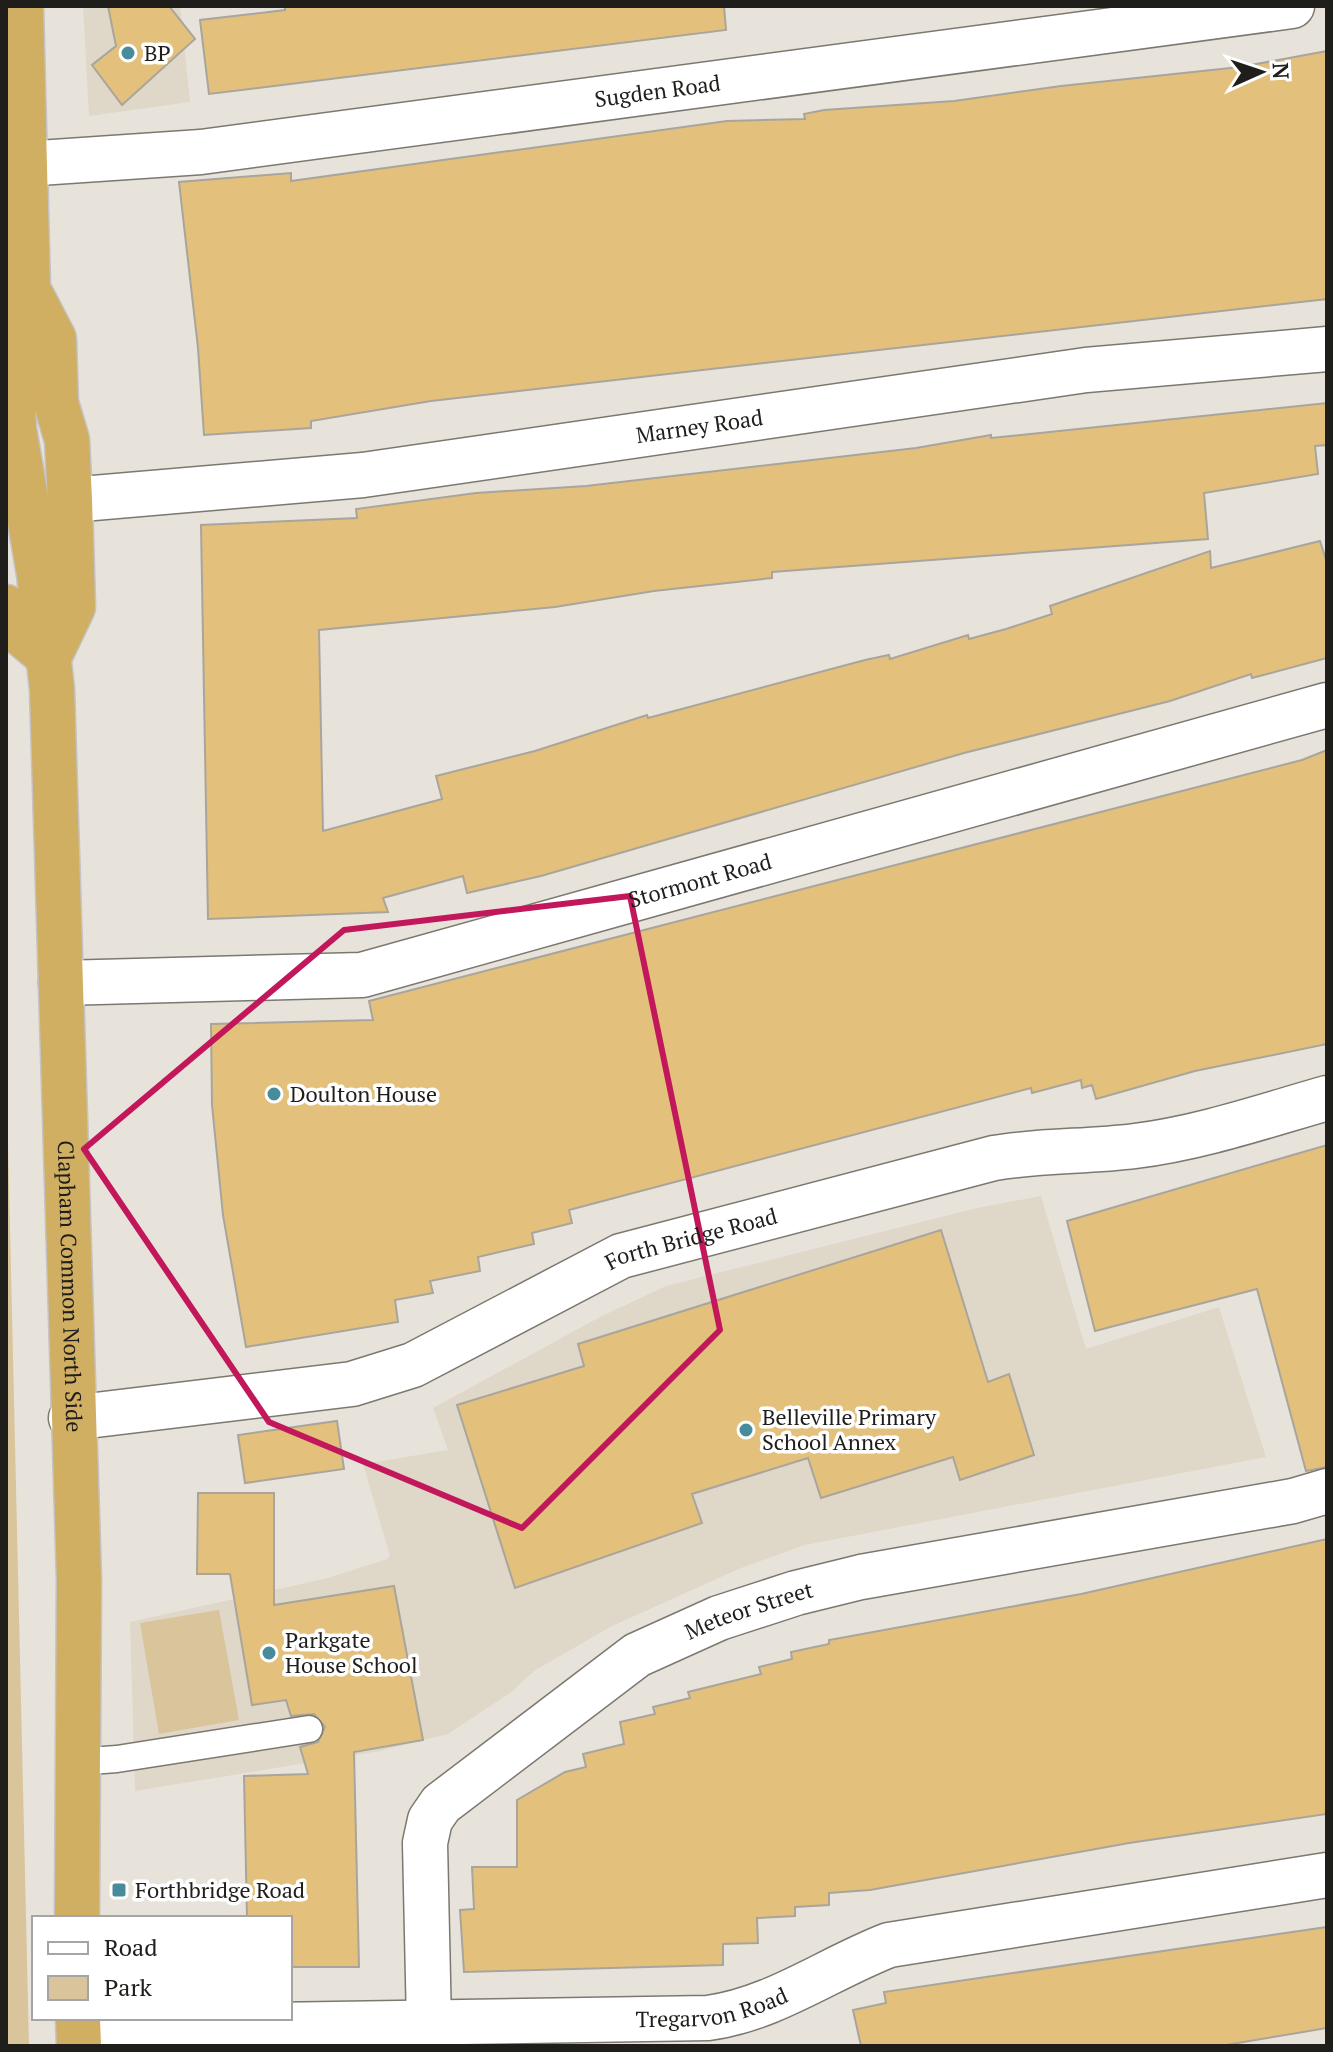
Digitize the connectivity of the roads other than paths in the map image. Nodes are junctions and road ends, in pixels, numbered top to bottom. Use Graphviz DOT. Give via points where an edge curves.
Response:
graph roads {
  1 [pos="21,6"];
  2 [pos="1292,6"];
  3 [pos="24,164"];
  4 [pos="28,289"];
  5 [pos="1327,349"];
  6 [pos="56,403"];
  7 [pos="13,468"];
  8 [pos="70,500"];
  9 [pos="6,607"];
  10 [pos="49,657"];
  11 [pos="1327,705"];
  12 [pos="61,983"];
  13 [pos="1327,1098"];
  14 [pos="71,1418"];
  15 [pos="1327,1491"];
  16 [pos="309,1729"];
  17 [pos="76,1762"];
  18 [pos="1327,1875"];
  19 [pos="77,1916"];
  20 [pos="429,2025"];
  21 [pos="79,2031"];
  1 -- 3 [label="highway, Clapham Common North Side"];
  2 -- 3 [label="street, Sugden Road" via="201,152"];
  3 -- 4 [label="highway, Clapham Common North Side"];
  4 -- 6 [label="highway, Clapham Common North Side" via="54,339"];
  4 -- 7 [label="highway" via="10,335"];
  5 -- 8 [label="street, Marney Road" via="1086,370 363,475"];
  6 -- 7 [label="highway" via="43,432"];
  6 -- 8 [label="highway, Clapham Common North Side" via="67,440"];
  7 -- 10 [label="highway"];
  8 -- 10 [label="highway, Clapham Common North Side" via="73,607"];
  9 -- 10 [label="highway" via="12,626"];
  10 -- 12 [label="highway, Clapham Common North Side"];
  11 -- 12 [label="street, Stormont Road" via="362,975"];
  12 -- 14 [label="highway, Clapham Common North Side"];
  13 -- 14 [label="street, Forth Bridge Road" via="1147,1144 994,1158 621,1256 413,1365 352,1384"];
  14 -- 17 [label="highway, Clapham Common North Side" via="79,1580"];
  15 -- 20 [label="street, Meteor Street" via="822,1586 719,1618 637,1655 441,1804 430,1820 424,1880"];
  16 -- 17 [label="lane"];
  17 -- 19 [label="highway, Clapham Common North Side"];
  18 -- 20 [label="street, Tregarvon Road" via="889,1945 735,2015"];
  20 -- 21 [label="street, Tregarvon Road"];
}
